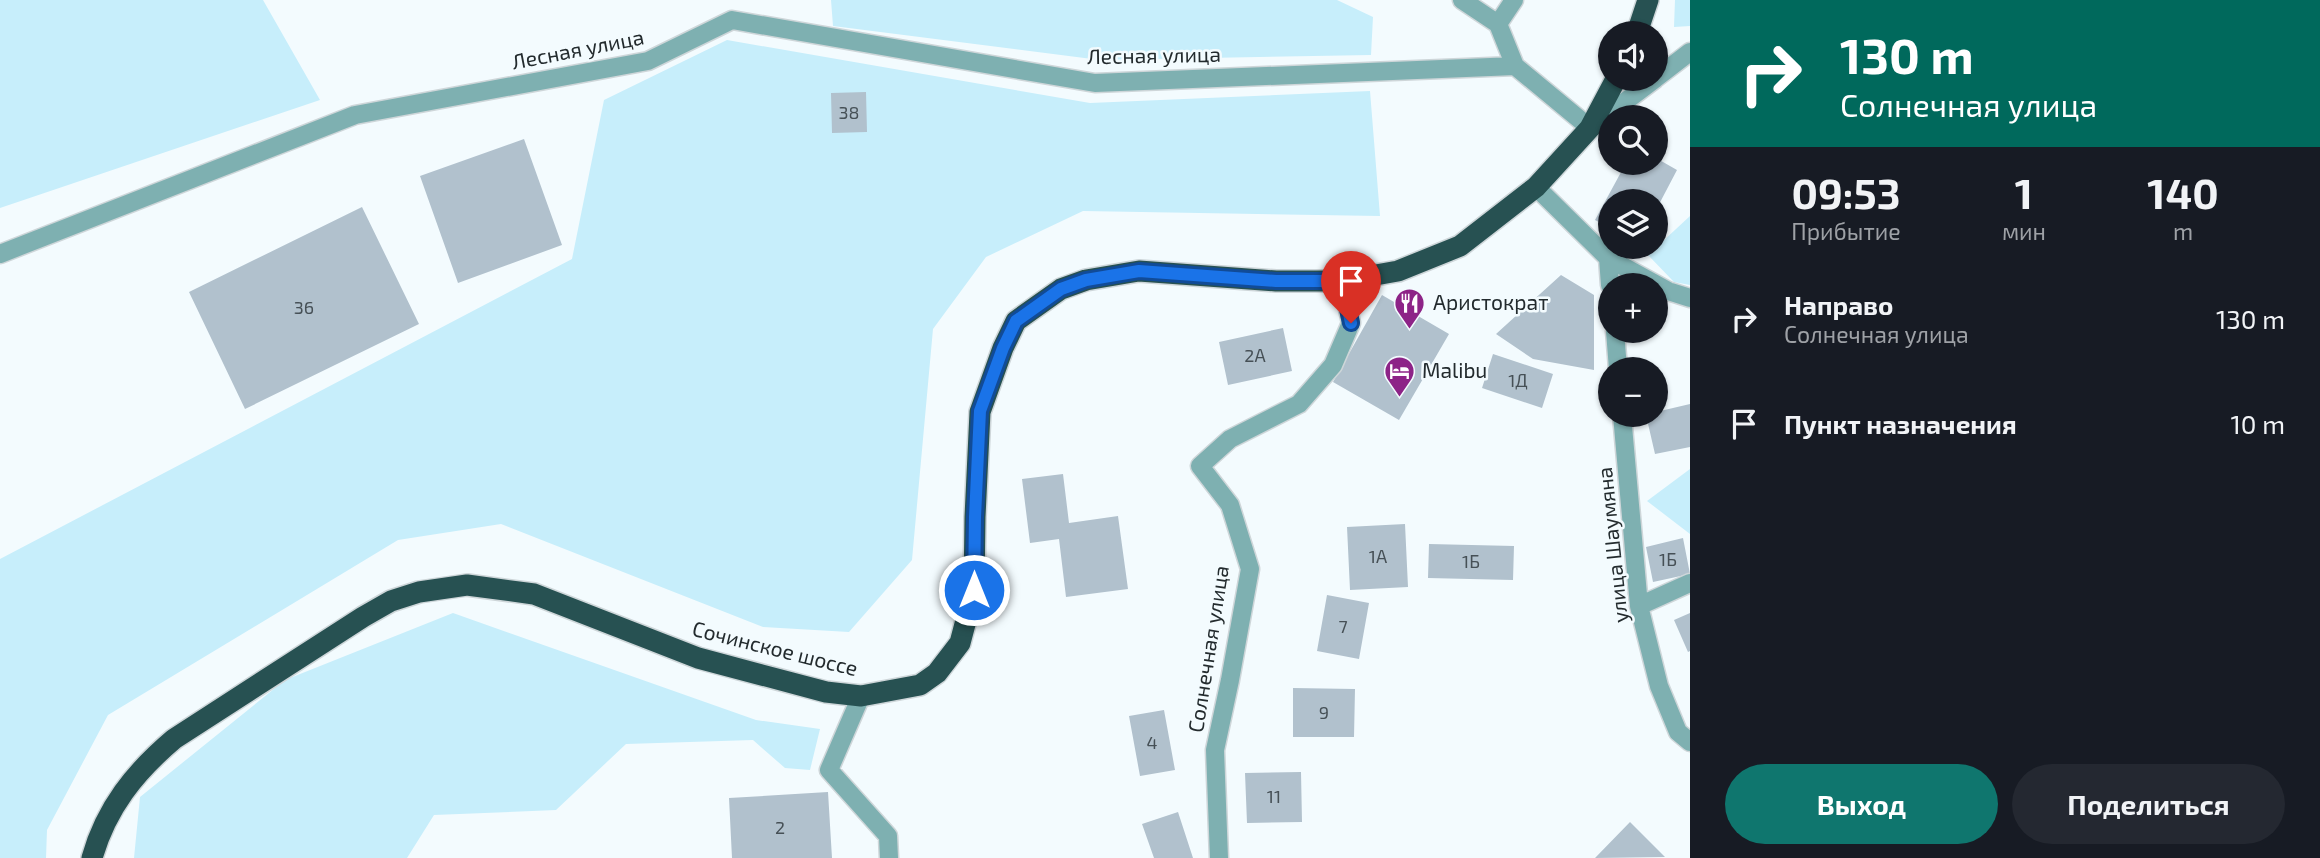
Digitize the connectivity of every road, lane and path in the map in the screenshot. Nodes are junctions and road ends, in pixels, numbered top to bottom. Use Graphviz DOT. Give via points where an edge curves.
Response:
graph roads {
  1 [pos="1462,0"];
  2 [pos="1514,0"];
  3 [pos="1648,0"];
  4 [pos="1641,21"];
  5 [pos="1498,24"];
  6 [pos="1690,52"];
  7 [pos="1515,66"];
  8 [pos="1668,69"];
  9 [pos="1609,91"];
  10 [pos="1639,91"];
  11 [pos="1590,128"];
  12 [pos="1536,187"];
  13 [pos="1598,248"];
  14 [pos="0,254"];
  15 [pos="1610,259"];
  16 [pos="1342,281"];
  17 [pos="1690,298"];
  18 [pos="1623,427"];
  19 [pos="1690,583"];
  20 [pos="1639,606"];
  21 [pos="861,696"];
  22 [pos="1690,742"];
  23 [pos="92,858"];
  24 [pos="889,858"];
  25 [pos="1219,858"];
  1 -- 5 [label="street"];
  2 -- 5 [label="street"];
  3 -- 4 [label="highway"];
  5 -- 7 [label="street"];
  6 -- 8 [label="street"];
  7 -- 11 [label="street"];
  7 -- 14 [label="street, Лесная улица" via="1095,82 732,20 648,61 355,115"];
  9 -- 11 [label="highway, Сочинское шоссе"];
  10 -- 11 [label="street"];
  11 -- 12 [label="highway, Сочинское шоссе"];
  12 -- 13 [label="street"];
  12 -- 16 [label="highway, Сочинское шоссе" via="1460,246 1398,271"];
  15 -- 17 [label="street"];
  16 -- 21 [label="highway, Сочинское шоссе" via="1139,271 1061,289 1016,321 980,411 974,590 960,643 937,673 920,685"];
  16 -- 25 [label="street, Солнечная улица" via="1351,323 1333,365 1299,404 1230,439 1200,466 1230,505 1250,569 1215,750"];
  18 -- 20 [label="street, улица Шаумяна"];
  19 -- 20 [label="street"];
  20 -- 22 [label="street, улица Шаумяна" via="1659,686 1678,732"];
  21 -- 23 [label="highway, Сочинское шоссе" via="826,692 698,658 534,594 467,585 419,593 391,601 363,617 174,739 125,787"];
  21 -- 24 [label="street" via="830,770 888,836"];
}
